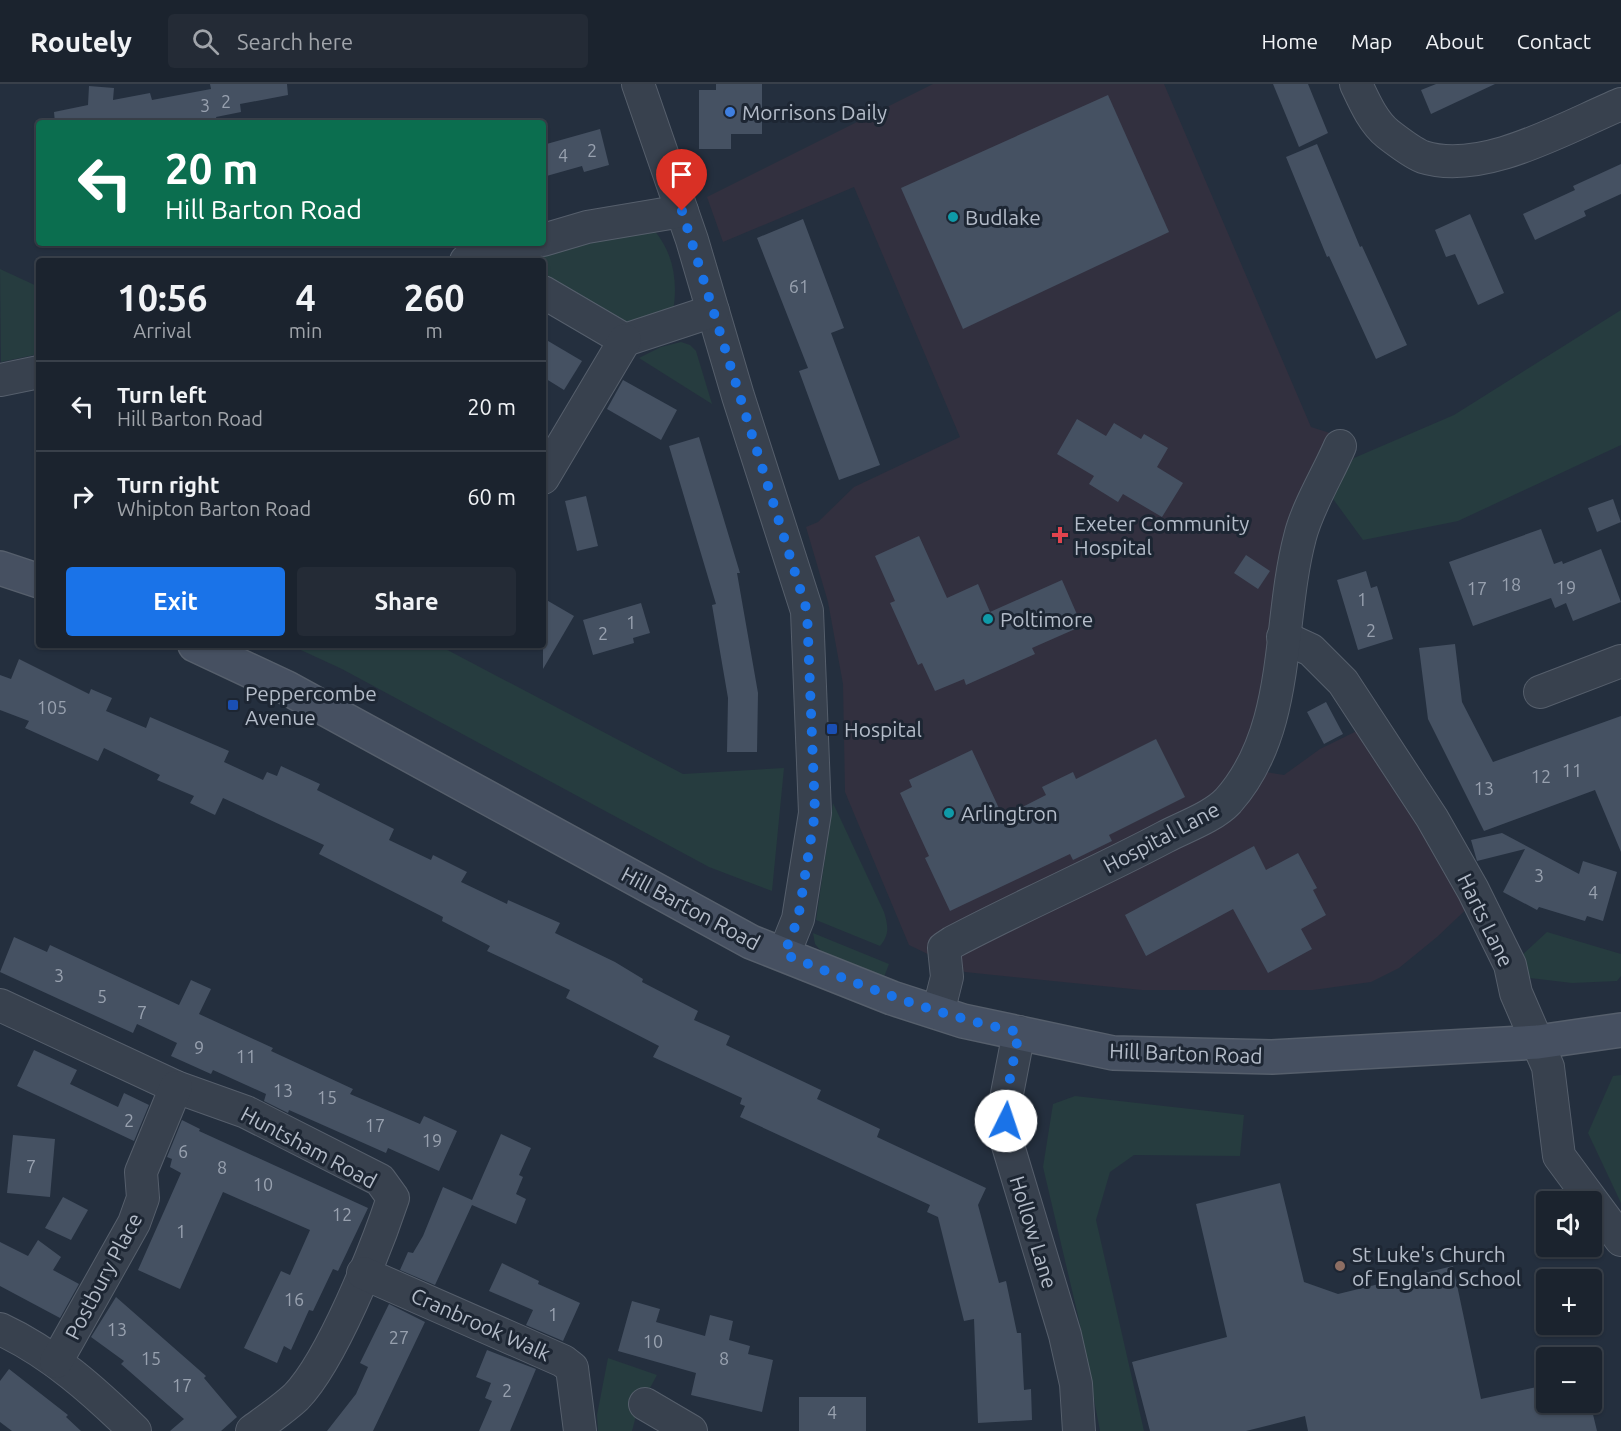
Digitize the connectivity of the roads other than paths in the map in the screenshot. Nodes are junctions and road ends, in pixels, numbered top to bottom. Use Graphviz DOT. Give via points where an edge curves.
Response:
graph roads {
  1 [pos="638,84"];
  2 [pos="1356,84"];
  3 [pos="1621,104"];
  4 [pos="682,211"];
  5 [pos="546,239"];
  6 [pos="520,246"];
  7 [pos="477,258"];
  8 [pos="546,294"];
  9 [pos="713,311"];
  10 [pos="625,340"];
  11 [pos="36,373"];
  12 [pos="0,380"];
  13 [pos="1340,446"];
  14 [pos="546,473"];
  15 [pos="0,568"];
  16 [pos="36,580"];
  17 [pos="1283,637"];
  18 [pos="201,648"];
  19 [pos="1621,661"];
  20 [pos="1540,692"];
  21 [pos="784,954"];
  22 [pos="0,1005"];
  23 [pos="938,1013"];
  24 [pos="1621,1030"];
  25 [pos="1019,1032"];
  26 [pos="1538,1042"];
  27 [pos="176,1087"];
  28 [pos="1621,1240"];
  29 [pos="363,1273"];
  30 [pos="0,1329"];
  31 [pos="56,1362"];
  32 [pos="645,1404"];
  33 [pos="135,1431"];
  34 [pos="252,1431"];
  35 [pos="580,1431"];
  36 [pos="691,1431"];
  37 [pos="1079,1431"];
  1 -- 4 [label="street"];
  2 -- 3 [label="street" via="1387,133 1423,156 1461,161 1490,157"];
  4 -- 5 [label="street" via="587,227"];
  4 -- 9 [label="street"];
  6 -- 7 [label="street"];
  8 -- 10 [label="street"];
  9 -- 10 [label="street"];
  9 -- 21 [label="street" via="807,611 815,813 798,919"];
  10 -- 14 [label="street"];
  11 -- 12 [label="street"];
  13 -- 17 [label="street, Hospital Lane" via="1300,536"];
  15 -- 16 [label="main road"];
  17 -- 23 [label="street, Hospital Lane" via="1281,673 1262,741 1227,802 1143,849 944,948 947,977"];
  17 -- 26 [label="street, Harts Lane" via="1311,650 1343,682 1432,818 1510,965 1516,993"];
  18 -- 21 [label="main road, Hill Barton Road" via="286,688 751,942"];
  19 -- 20 [label="street"];
  21 -- 23 [label="main road, Hill Barton Road"];
  22 -- 27 [label="street, Huntsham Road"];
  23 -- 25 [label="main road, Hill Barton Road"];
  24 -- 26 [label="main road, Hill Barton Road"];
  25 -- 26 [label="main road, Hill Barton Road" via="1113,1053 1272,1057"];
  25 -- 37 [label="street, Hollow Lane" via="1005,1104 1006,1138 1065,1335 1076,1384"];
  26 -- 28 [label="street, Harts Lane" via="1554,1098 1559,1156"];
  27 -- 29 [label="street, Huntsham Road" via="246,1112 380,1180 393,1198"];
  27 -- 31 [label="street, Postbury Place" via="141,1172 143,1198 135,1223"];
  29 -- 34 [label="street, Huntsham Road" via="314,1374 296,1397"];
  29 -- 35 [label="street, Cranbrook Walk" via="563,1361 572,1368"];
  30 -- 31 [label="street"];
  31 -- 33 [label="street" via="95,1392"];
  32 -- 36 [label="street"];
}
